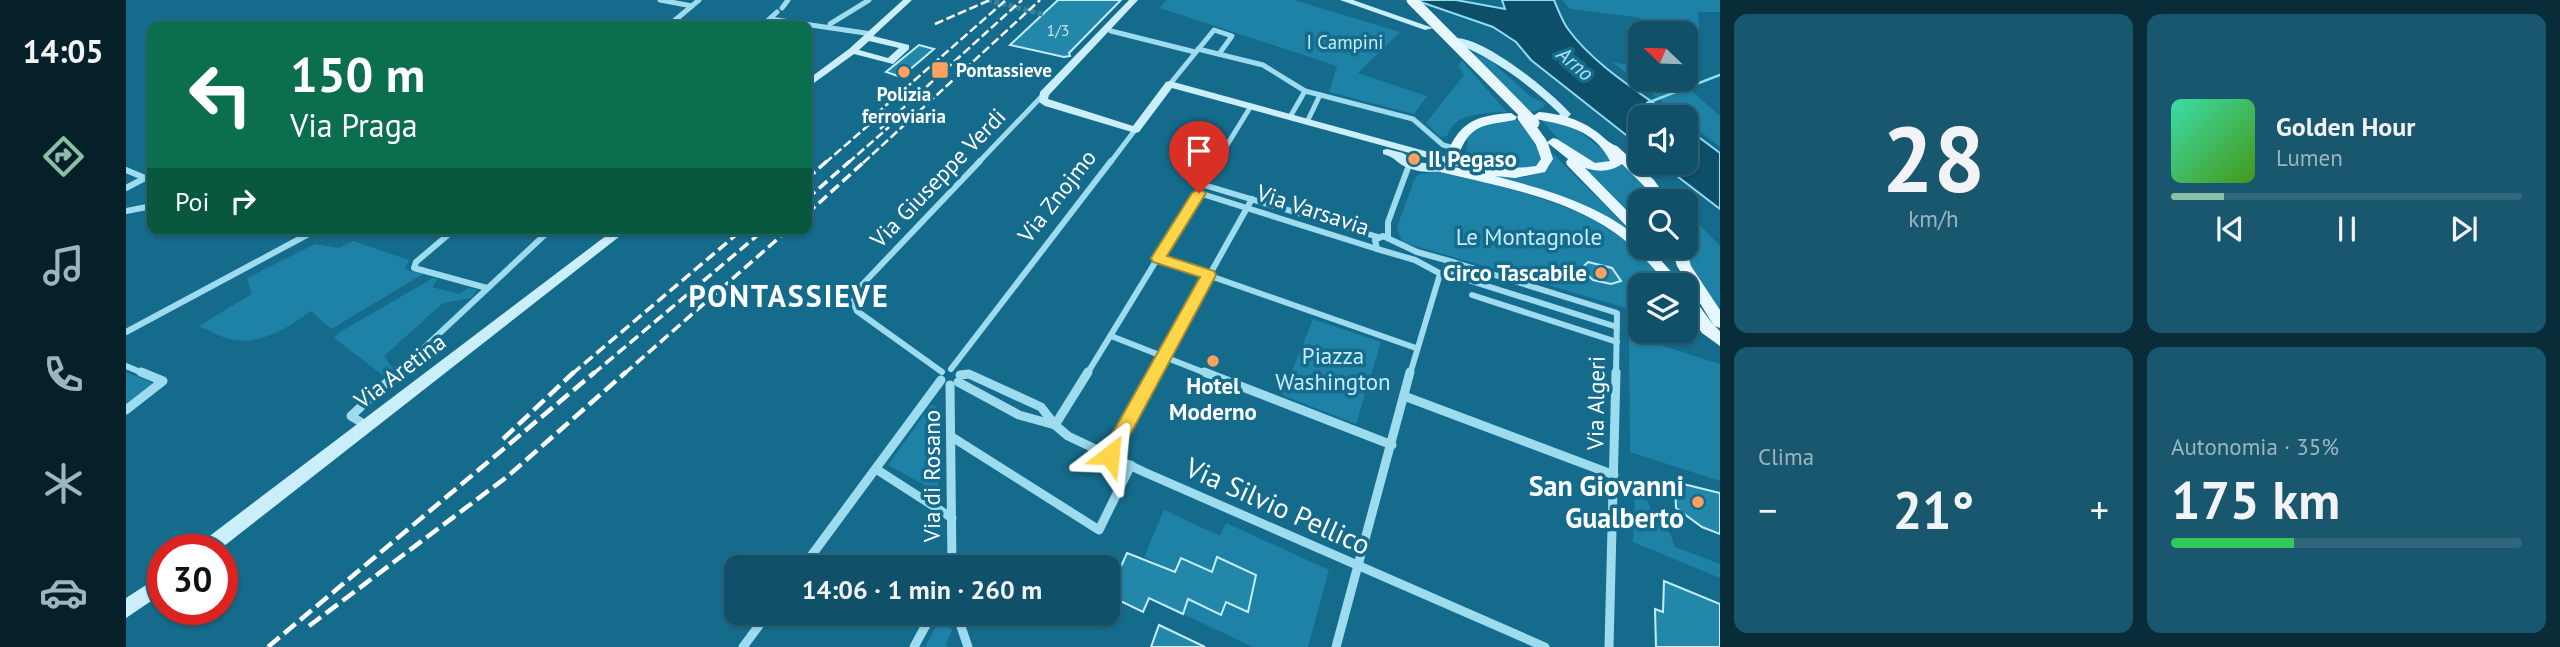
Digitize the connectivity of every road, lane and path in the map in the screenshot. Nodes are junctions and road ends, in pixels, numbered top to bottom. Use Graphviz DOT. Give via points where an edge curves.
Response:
graph roads {
  1 [pos="660,0"];
  2 [pos="699,0"];
  3 [pos="788,0"];
  4 [pos="869,0"];
  5 [pos="908,0"];
  6 [pos="1134,0"];
  7 [pos="1344,0"];
  8 [pos="1412,0"];
  9 [pos="692,6"];
  10 [pos="770,19"];
  11 [pos="674,21"];
  12 [pos="768,21"];
  13 [pos="785,21"];
  14 [pos="812,25"];
  15 [pos="830,27"];
  16 [pos="1428,28"];
  17 [pos="1111,31"];
  18 [pos="870,36"];
  19 [pos="1457,40"];
  20 [pos="1197,50"];
  21 [pos="852,51"];
  22 [pos="1219,54"];
  23 [pos="812,81"];
  24 [pos="1167,88"];
  25 [pos="1305,92"];
  26 [pos="1321,95"];
  27 [pos="1046,99"];
  28 [pos="1033,105"];
  29 [pos="1249,110"];
  30 [pos="1515,113"];
  31 [pos="1564,116"];
  32 [pos="1290,117"];
  33 [pos="1307,122"];
  34 [pos="1135,130"];
  35 [pos="1547,142"];
  36 [pos="1368,143"];
  37 [pos="1402,153"];
  38 [pos="1448,159"];
  39 [pos="1424,161"];
  40 [pos="1409,164"];
  41 [pos="1582,168"];
  42 [pos="126,170"];
  43 [pos="1204,185"];
  44 [pos="126,188"];
  45 [pos="1651,189"];
  46 [pos="1199,193"];
  47 [pos="1252,199"];
  48 [pos="147,207"];
  49 [pos="1247,208"];
  50 [pos="126,211"];
  51 [pos="1628,219"];
  52 [pos="1331,223"];
  53 [pos="1328,233"];
  54 [pos="307,235"];
  55 [pos="448,235"];
  56 [pos="545,235"];
  57 [pos="615,235"];
  58 [pos="1378,237"];
  59 [pos="1628,237"];
  60 [pos="1388,238"];
  61 [pos="1377,249"];
  62 [pos="1159,258"];
  63 [pos="1652,259"];
  64 [pos="1663,259"];
  65 [pos="1682,259"];
  66 [pos="1453,262"];
  67 [pos="1665,273"];
  68 [pos="1674,273"];
  69 [pos="1440,274"];
  70 [pos="1209,275"];
  71 [pos="1452,275"];
  72 [pos="488,288"];
  73 [pos="1472,295"];
  74 [pos="1698,305"];
  75 [pos="1698,315"];
  76 [pos="1720,322"];
  77 [pos="1617,327"];
  78 [pos="126,332"];
  79 [pos="1111,336"];
  80 [pos="1720,337"];
  81 [pos="1617,342"];
  82 [pos="1416,348"];
  83 [pos="1162,356"];
  84 [pos="126,366"];
  85 [pos="950,377"];
  86 [pos="1404,396"];
  87 [pos="126,410"];
  88 [pos="1055,425"];
  89 [pos="367,426"];
  90 [pos="952,437"];
  91 [pos="1392,445"];
  92 [pos="1110,455"];
  93 [pos="1131,465"];
  94 [pos="876,469"];
  95 [pos="1614,475"];
  96 [pos="952,517"];
  97 [pos="226,534"];
  98 [pos="812,555"];
  99 [pos="952,555"];
  100 [pos="1356,565"];
  101 [pos="147,594"];
  102 [pos="126,609"];
  103 [pos="759,625"];
  104 [pos="926,625"];
  105 [pos="960,625"];
  106 [pos="743,647"];
  107 [pos="915,647"];
  108 [pos="968,647"];
  109 [pos="1336,647"];
  110 [pos="1545,647"];
  111 [pos="1609,647"];
  1 -- 9 [label="street"];
  2 -- 9 [label="street"];
  3 -- 10 [label="street"];
  4 -- 15 [label="street"];
  5 -- 18 [label="street"];
  6 -- 27 [label="street, Via Giuseppe Verdi"];
  7 -- 16 [label="street"];
  8 -- 30 [label="main road, bridge"];
  9 -- 11 [label="street"];
  10 -- 12 [label="street"];
  10 -- 13 [label="street"];
  14 -- 15 [label="street"];
  15 -- 18 [label="street"];
  17 -- 20 [label="street"];
  18 -- 21 [label="street"];
  18 -- 21 [label="street" via="906,47 890,62"];
  19 -- 31 [label="street" via="1502,61"];
  20 -- 22 [label="street"];
  20 -- 22 [label="street" via="1211,32 1232,36"];
  20 -- 24 [label="street, Via Znojmo"];
  21 -- 23 [label="street"];
  22 -- 25 [label="street" via="1263,65"];
  24 -- 29 [label="street"];
  24 -- 34 [label="street, Via Znojmo"];
  25 -- 26 [label="street"];
  25 -- 32 [label="street"];
  26 -- 33 [label="street"];
  26 -- 38 [label="street" via="1413,118 1443,145"];
  27 -- 28 [label="street"];
  27 -- 28 [label="street, Via Giuseppe Verdi"];
  27 -- 34 [label="street"];
  28 -- 85 [label="street, Via Giuseppe Verdi" via="860,286 853,302 857,311"];
  29 -- 32 [label="street"];
  29 -- 36 [label="street"];
  29 -- 43 [label="street"];
  30 -- 35 [label="main road, bridge"];
  30 -- 38 [label="main road" via="1470,124"];
  31 -- 41 [label="main road" via="1615,155 1617,162"];
  31 -- 45 [label="main road" via="1580,121 1632,165"];
  32 -- 33 [label="street"];
  33 -- 36 [label="street"];
  34 -- 85 [label="street, Via Znojmo"];
  35 -- 38 [label="main road" via="1547,159 1530,173 1495,173"];
  35 -- 41 [label="main road"];
  36 -- 37 [label="street"];
  37 -- 39 [label="street"];
  37 -- 40 [label="street"];
  38 -- 39 [label="street"];
  38 -- 59 [label="main road" via="1580,208"];
  39 -- 40 [label="street"];
  40 -- 60 [label="street" via="1388,222"];
  41 -- 51 [label="main road"];
  42 -- 44 [label="street" via="145,178"];
  43 -- 46 [label="street"];
  43 -- 47 [label="street, Via Varsavia"];
  46 -- 49 [label="street, Via Varsavia"];
  46 -- 62 [label="street"];
  47 -- 49 [label="street"];
  47 -- 52 [label="street, Via Varsavia"];
  48 -- 50 [label="street"];
  49 -- 53 [label="street, Via Varsavia"];
  49 -- 70 [label="street"];
  52 -- 53 [label="street"];
  52 -- 58 [label="street, Via Varsavia"];
  53 -- 61 [label="street, Via Varsavia"];
  54 -- 78 [label="street"];
  55 -- 72 [label="street" via="414,268"];
  56 -- 72 [label="street"];
  57 -- 89 [label="street, Via Aretina"];
  58 -- 60 [label="street, Via Varsavia"];
  58 -- 61 [label="street"];
  60 -- 66 [label="street, Via Varsavia"];
  61 -- 69 [label="street, Via Varsavia" via="1419,261"];
  62 -- 70 [label="street"];
  62 -- 79 [label="street"];
  63 -- 67 [label="main road"];
  64 -- 68 [label="main road"];
  65 -- 76 [label="main road"];
  66 -- 71 [label="street"];
  66 -- 77 [label="street, Via Varsavia" via="1617,313"];
  69 -- 71 [label="street"];
  69 -- 82 [label="street"];
  70 -- 82 [label="street"];
  70 -- 83 [label="street"];
  71 -- 77 [label="street"];
  72 -- 89 [label="street" via="351,416"];
  73 -- 81 [label="street"];
  74 -- 80 [label="main road"];
  75 -- 80 [label="main road"];
  77 -- 81 [label="street, Via Algeri"];
  79 -- 83 [label="street"];
  79 -- 88 [label="street"];
  81 -- 95 [label="street, Via Algeri"];
  82 -- 86 [label="street"];
  83 -- 91 [label="street"];
  83 -- 92 [label="street"];
  84 -- 87 [label="street" via="163,381"];
  85 -- 88 [label="street, Via Silvio Pellico" via="1019,415"];
  85 -- 88 [label="street" via="969,374 1041,407"];
  85 -- 90 [label="street, Via di Rosano"];
  85 -- 94 [label="street, Via Znojmo"];
  86 -- 91 [label="street"];
  86 -- 95 [label="street"];
  88 -- 92 [label="street, Via Silvio Pellico"];
  89 -- 97 [label="street, Via Aretina"];
  90 -- 93 [label="street" via="1098,530"];
  90 -- 96 [label="street, Via di Rosano"];
  91 -- 100 [label="street"];
  92 -- 93 [label="street, Via Silvio Pellico"];
  93 -- 100 [label="street, Via Silvio Pellico"];
  94 -- 96 [label="street"];
  94 -- 98 [label="street, Via Znojmo"];
  95 -- 111 [label="street, Via Algeri"];
  96 -- 99 [label="street, Via di Rosano"];
  100 -- 109 [label="street"];
  100 -- 110 [label="street, Via Silvio Pellico"];
  101 -- 102 [label="street"];
  103 -- 106 [label="street"];
  104 -- 107 [label="street"];
  105 -- 108 [label="street"];
}
